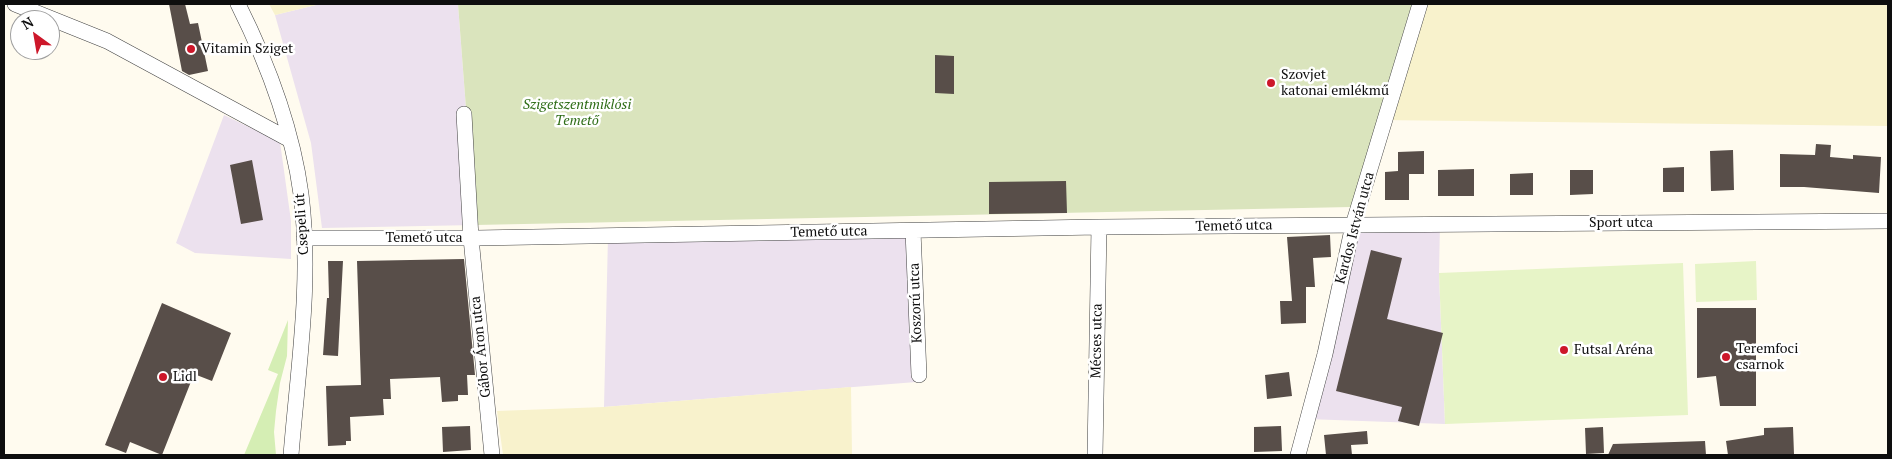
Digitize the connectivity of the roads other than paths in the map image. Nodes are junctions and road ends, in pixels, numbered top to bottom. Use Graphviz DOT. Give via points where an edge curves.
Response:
graph roads {
  1 [pos="15,4"];
  2 [pos="238,4"];
  3 [pos="1420,4"];
  4 [pos="464,114"];
  5 [pos="290,140"];
  6 [pos="1888,221"];
  7 [pos="1353,225"];
  8 [pos="1099,227"];
  9 [pos="913,230"];
  10 [pos="304,238"];
  11 [pos="471,238"];
  12 [pos="919,375"];
  13 [pos="291,455"];
  14 [pos="492,455"];
  15 [pos="1095,455"];
  16 [pos="1298,455"];
  1 -- 5 [label="street" via="107,41"];
  2 -- 5 [label="street, Csepeli út" via="260,49"];
  3 -- 7 [label="street, Kardos István utca"];
  4 -- 11 [label="street, Gábor Áron utca"];
  5 -- 10 [label="street, Csepeli út" via="301,193"];
  6 -- 7 [label="street, Sport utca"];
  7 -- 8 [label="street, Temető utca"];
  7 -- 16 [label="street, Kardos István utca" via="1325,354"];
  8 -- 9 [label="street, Temető utca"];
  8 -- 15 [label="street, Mécses utca"];
  9 -- 11 [label="street, Temető utca"];
  9 -- 12 [label="street, Koszorú utca"];
  10 -- 11 [label="street, Temető utca"];
  10 -- 13 [label="street, Csepeli út" via="303,328"];
  11 -- 14 [label="street, Gábor Áron utca"];
}
